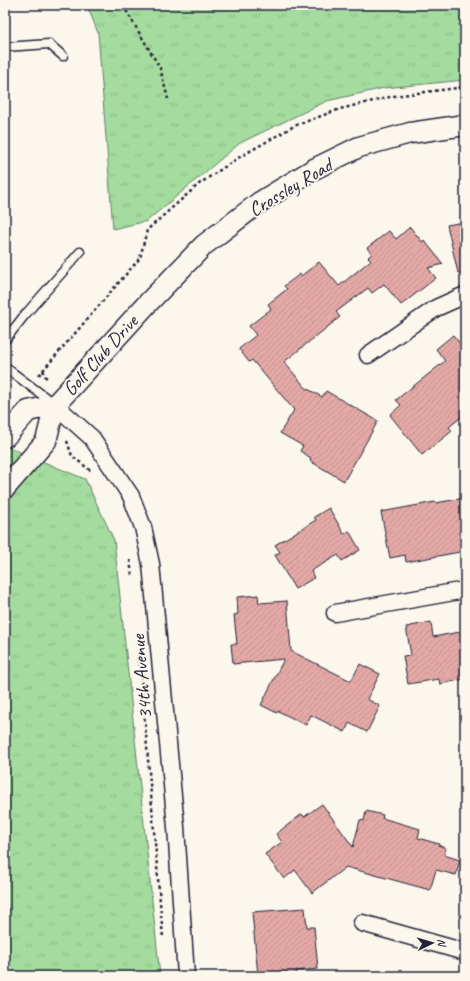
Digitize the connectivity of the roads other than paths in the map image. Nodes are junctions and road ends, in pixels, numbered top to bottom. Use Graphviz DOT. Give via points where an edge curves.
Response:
graph roads {
  1 [pos="5,47"];
  2 [pos="63,56"];
  3 [pos="465,126"];
  4 [pos="80,252"];
  5 [pos="465,295"];
  6 [pos="146,305"];
  7 [pos="5,340"];
  8 [pos="368,355"];
  9 [pos="5,367"];
  10 [pos="55,405"];
  11 [pos="5,437"];
  12 [pos="5,488"];
  13 [pos="465,590"];
  14 [pos="335,613"];
  15 [pos="362,923"];
  16 [pos="465,952"];
  17 [pos="186,976"];
  1 -- 2 [label="lane" via="49,44"];
  3 -- 6 [label="street, Crossley Road" via="410,133 367,145 314,169 260,202 204,245"];
  4 -- 7 [label="lane"];
  5 -- 8 [label="street" via="436,308"];
  6 -- 10 [label="street, Golf Club Drive"];
  9 -- 10 [label="lane"];
  10 -- 11 [label="street, Golf Club Drive" via="28,411"];
  10 -- 12 [label="street, Golf Club Drive" via="46,442"];
  10 -- 17 [label="street, 34th Avenue" via="92,438 131,496 143,527 151,564 176,827"];
  13 -- 14 [label="street"];
  15 -- 16 [label="street"];
}
